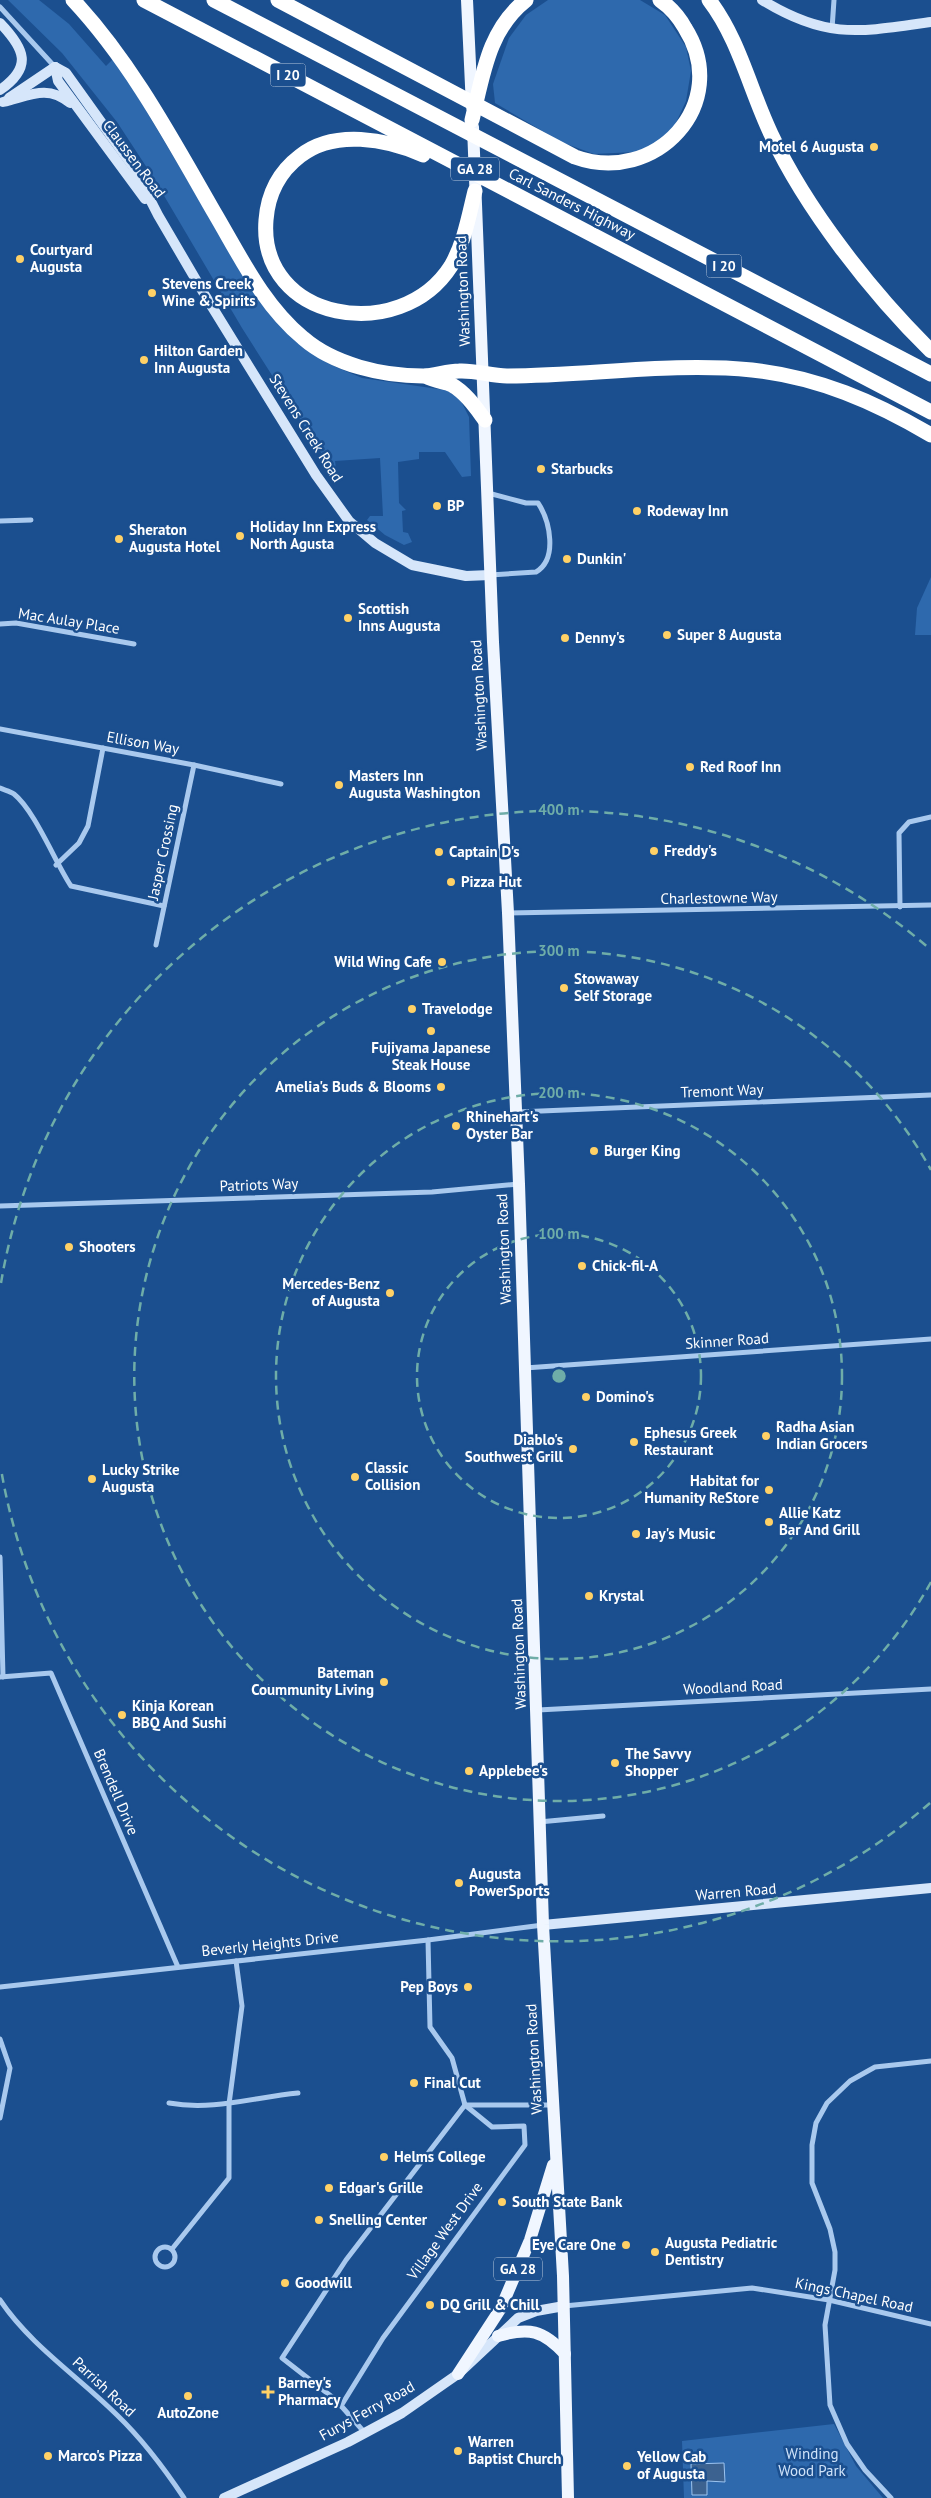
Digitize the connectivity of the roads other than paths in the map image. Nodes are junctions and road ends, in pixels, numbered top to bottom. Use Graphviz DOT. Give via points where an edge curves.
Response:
graph roads {
  1 [pos="73,0"];
  2 [pos="144,0"];
  3 [pos="214,0"];
  4 [pos="278,0"];
  5 [pos="467,0"];
  6 [pos="526,0"];
  7 [pos="660,0"];
  8 [pos="709,0"];
  9 [pos="762,0"];
  10 [pos="834,0"];
  11 [pos="0,7"];
  12 [pos="931,22"];
  13 [pos="0,23"];
  14 [pos="832,30"];
  15 [pos="55,66"];
  16 [pos="0,90"];
  17 [pos="2,103"];
  18 [pos="79,110"];
  19 [pos="472,120"];
  20 [pos="432,154"];
  21 [pos="476,190"];
  22 [pos="158,215"];
  23 [pos="931,350"];
  24 [pos="483,373"];
  25 [pos="931,374"];
  26 [pos="426,376"];
  27 [pos="931,412"];
  28 [pos="485,420"];
  29 [pos="931,435"];
  30 [pos="487,493"];
  31 [pos="31,520"];
  32 [pos="0,521"];
  33 [pos="490,575"];
  34 [pos="0,624"];
  35 [pos="134,644"];
  36 [pos="0,729"];
  37 [pos="103,748"];
  38 [pos="194,765"];
  39 [pos="281,784"];
  40 [pos="0,788"];
  41 [pos="931,817"];
  42 [pos="56,865"];
  43 [pos="931,905"];
  44 [pos="164,906"];
  45 [pos="900,907"];
  46 [pos="508,913"];
  47 [pos="156,945"];
  48 [pos="931,1095"];
  49 [pos="514,1112"];
  50 [pos="519,1184"];
  51 [pos="0,1206"];
  52 [pos="931,1339"];
  53 [pos="524,1368"];
  54 [pos="0,1557"];
  55 [pos="2,1677"];
  56 [pos="931,1689"];
  57 [pos="537,1710"];
  58 [pos="603,1816"];
  59 [pos="539,1822"];
  60 [pos="931,1888"];
  61 [pos="543,1925"];
  62 [pos="428,1940"];
  63 [pos="236,1961"];
  64 [pos="178,1967"];
  65 [pos="0,1987"];
  66 [pos="0,2039"];
  67 [pos="931,2061"];
  68 [pos="298,2093"];
  69 [pos="169,2103"];
  70 [pos="229,2104"];
  71 [pos="465,2105"];
  72 [pos="552,2105"];
  73 [pos="0,2118"];
  74 [pos="556,2155"];
  75 [pos="172,2249"];
  76 [pos="0,2300"];
  77 [pos="830,2300"];
  78 [pos="564,2306"];
  79 [pos="931,2324"];
  80 [pos="498,2336"];
  81 [pos="565,2354"];
  82 [pos="458,2374"];
  83 [pos="341,2406"];
  84 [pos="365,2433"];
  85 [pos="184,2498"];
  86 [pos="224,2498"];
  87 [pos="568,2498"];
  88 [pos="891,2498"];
  1 -- 26 [label="highway" via="118,52 250,274 279,315 304,340 334,357 376,371"];
  2 -- 20 [label="highway, I 20"];
  3 -- 25 [label="highway, Carl Sanders Highway / I 20"];
  4 -- 7 [label="highway" via="575,157 612,164 659,150 685,124 693,109 699,68 692,38 676,15"];
  5 -- 19 [label="main road, Washington Road / GA 28"];
  6 -- 19 [label="highway" via="509,15 492,43"];
  8 -- 23 [label="highway" via="726,26 771,135 808,200 891,309"];
  9 -- 14 [label="street" via="805,22"];
  10 -- 14 [label="street"];
  11 -- 15 [label="street, Claussen Road"];
  12 -- 14 [label="street" via="867,31"];
  13 -- 16 [label="street" via="17,42 22,59 20,72"];
  15 -- 17 [label="street"];
  15 -- 18 [label="street, Claussen Road" via="58,81"];
  15 -- 22 [label="street, Claussen Road" via="66,73 134,168"];
  17 -- 18 [label="street" via="38,92 60,95"];
  18 -- 22 [label="street, Claussen Road"];
  19 -- 21 [label="main road, Washington Road / GA 28"];
  20 -- 21 [label="highway" via="376,141 350,140 313,148 284,170 270,194 265,229 275,266 290,286 315,303 349,314 386,311 420,297 454,261"];
  20 -- 27 [label="highway, Carl Sanders Highway / I 20" via="511,192"];
  21 -- 24 [label="main road, Washington Road / GA 28"];
  22 -- 33 [label="street, Stevens Creek Road" via="316,475 349,520 375,543 412,565 466,576"];
  24 -- 26 [label="highway" via="462,370"];
  24 -- 28 [label="main road, Washington Road / GA 28"];
  24 -- 29 [label="highway" via="504,376 698,368 783,374 843,391 891,412"];
  26 -- 28 [label="highway" via="451,384 463,393"];
  28 -- 30 [label="main road, Washington Road / GA 28"];
  30 -- 33 [label="main road, Washington Road / GA 28"];
  30 -- 33 [label="street" via="538,503 545,514 549,546 547,560 536,572"];
  31 -- 32 [label="street"];
  33 -- 46 [label="main road, Washington Road / GA 28"];
  34 -- 35 [label="street, Mac Aulay Place" via="16,623"];
  36 -- 37 [label="street, Ellison Way"];
  37 -- 38 [label="street, Ellison Way"];
  37 -- 42 [label="street" via="88,826 79,843"];
  38 -- 39 [label="street, Ellison Way"];
  38 -- 44 [label="street, Jasper Crossing"];
  40 -- 42 [label="street" via="14,794 37,825"];
  41 -- 45 [label="street" via="909,822 899,833"];
  42 -- 44 [label="street" via="70,886"];
  43 -- 45 [label="street, Charlestowne Way"];
  44 -- 47 [label="street, Jasper Crossing"];
  45 -- 46 [label="street, Charlestowne Way"];
  46 -- 49 [label="main road, Washington Road / GA 28"];
  48 -- 49 [label="street, Tremont Way"];
  49 -- 50 [label="main road, Washington Road / GA 28"];
  50 -- 51 [label="street, Patriots Way" via="432,1192"];
  50 -- 53 [label="main road, Washington Road / GA 28"];
  52 -- 53 [label="street, Skinner Road"];
  53 -- 57 [label="main road, Washington Road / GA 28"];
  54 -- 55 [label="street"];
  55 -- 64 [label="street, Brendell Drive" via="51,1673"];
  56 -- 57 [label="street, Woodland Road"];
  57 -- 59 [label="main road, Washington Road / GA 28"];
  58 -- 59 [label="street"];
  59 -- 61 [label="main road, Washington Road / GA 28"];
  60 -- 61 [label="street, Warren Road"];
  61 -- 62 [label="street, Beverly Heights Drive"];
  61 -- 72 [label="main road, Washington Road / GA 28"];
  62 -- 63 [label="street, Beverly Heights Drive"];
  62 -- 71 [label="street" via="430,2027 452,2058"];
  63 -- 64 [label="street, Beverly Heights Drive"];
  63 -- 70 [label="street" via="242,2006"];
  64 -- 65 [label="street, Beverly Heights Drive"];
  66 -- 73 [label="street" via="10,2068"];
  67 -- 77 [label="street" via="875,2066 838,2092 816,2122 812,2182 835,2252"];
  68 -- 70 [label="street"];
  69 -- 70 [label="street" via="183,2106"];
  70 -- 75 [label="street" via="229,2178"];
  71 -- 72 [label="street"];
  71 -- 83 [label="street" via="346,2260 282,2358"];
  71 -- 83 [label="street, Village West Drive" via="492,2127 524,2126 525,2145 382,2338"];
  72 -- 74 [label="main road, Washington Road / GA 28"];
  74 -- 78 [label="main road, Washington Road / GA 28"];
  74 -- 82 [label="main road, GA 28" via="530,2240 501,2308"];
  75 -- 75 [label="street" via="163,2247 156,2252 159,2264 172,2265 176,2259"];
  76 -- 85 [label="street, Parrish Road" via="18,2324 135,2434"];
  77 -- 78 [label="street, Kings Chapel Road" via="752,2288"];
  77 -- 79 [label="street, Kings Chapel Road"];
  77 -- 88 [label="street" via="825,2325 830,2404 847,2444"];
  78 -- 80 [label="street, Furys Ferry Road / GA 28" via="518,2318"];
  78 -- 81 [label="main road, Washington Road"];
  80 -- 81 [label="main road" via="520,2330 534,2331 554,2342"];
  80 -- 82 [label="street, Furys Ferry Road / GA 28"];
  81 -- 87 [label="main road, Washington Road"];
  82 -- 84 [label="street, Furys Ferry Road / GA 28" via="405,2411"];
  83 -- 84 [label="street"];
  84 -- 86 [label="street, Furys Ferry Road / GA 28"];
}
